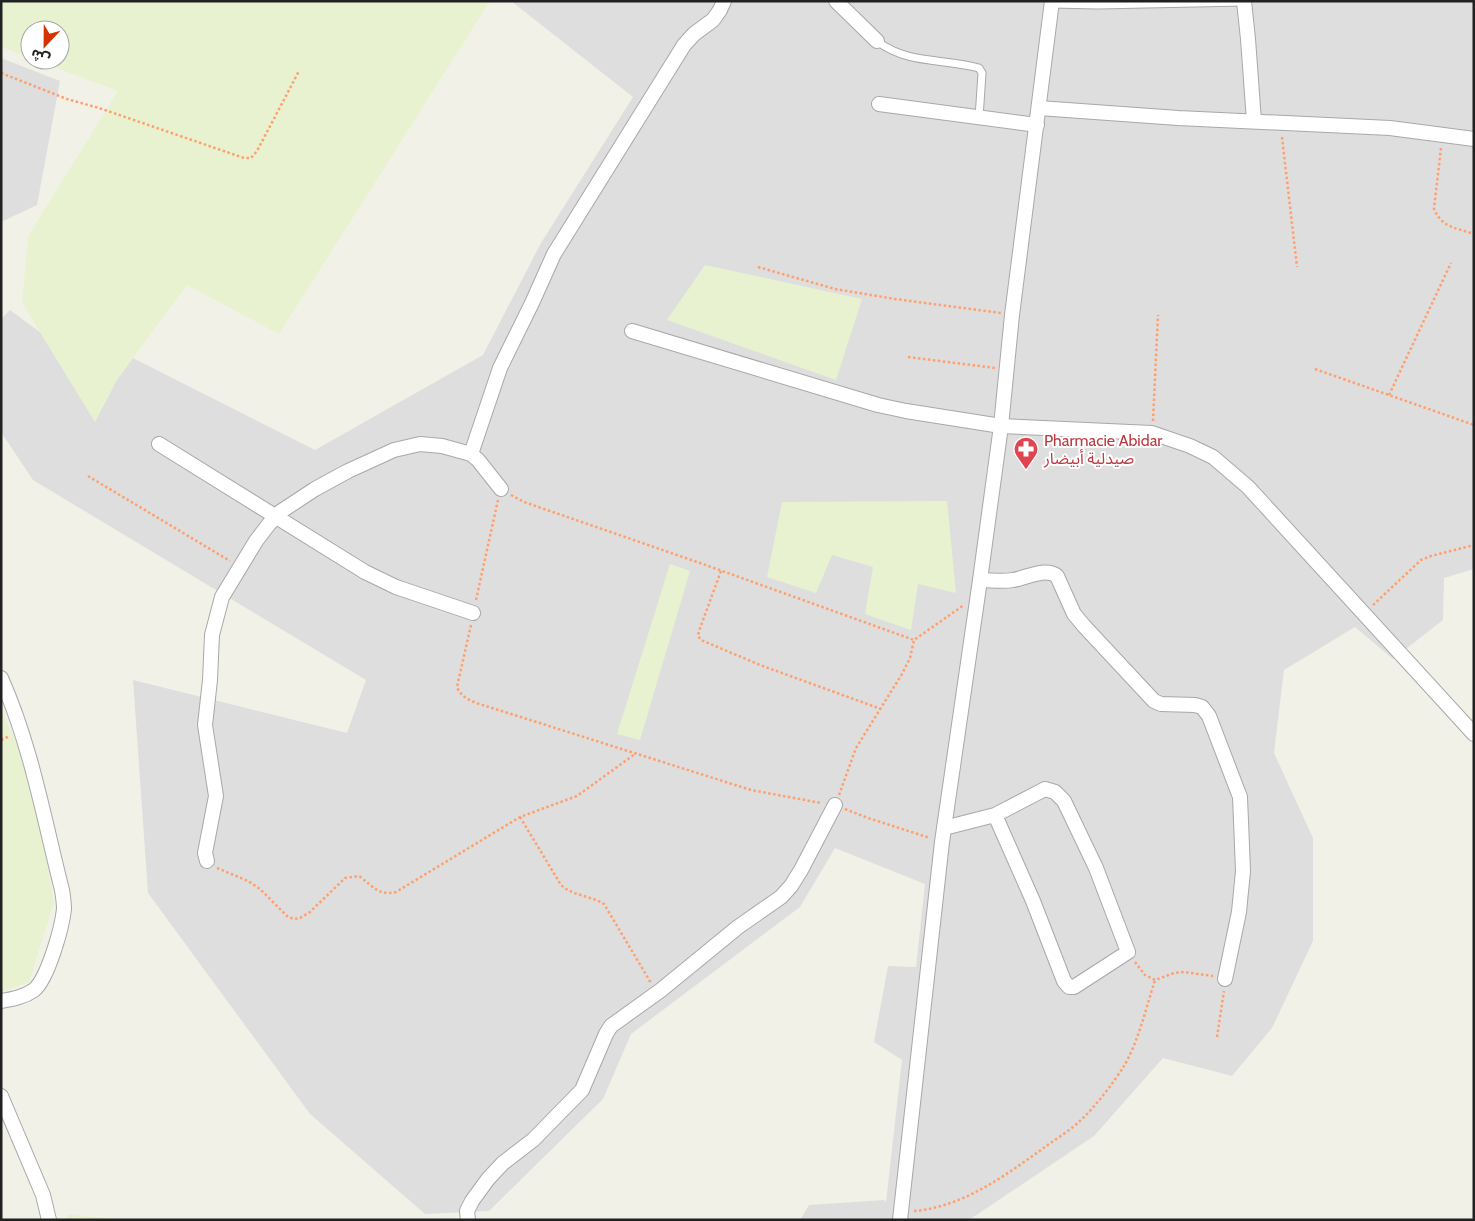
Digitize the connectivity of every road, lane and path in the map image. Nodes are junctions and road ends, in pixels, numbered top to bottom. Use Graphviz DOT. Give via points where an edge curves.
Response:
graph roads {
  1 [pos="724,1"];
  2 [pos="836,1"];
  3 [pos="1244,2"];
  4 [pos="1052,3"];
  5 [pos="877,41"];
  6 [pos="299,71"];
  7 [pos="1,72"];
  8 [pos="879,104"];
  9 [pos="1039,108"];
  10 [pos="979,118"];
  11 [pos="1254,121"];
  12 [pos="1280,123"];
  13 [pos="1037,125"];
  14 [pos="1442,134"];
  15 [pos="1474,139"];
  16 [pos="1474,234"];
  17 [pos="1451,263"];
  18 [pos="758,267"];
  19 [pos="1297,267"];
  20 [pos="1012,315"];
  21 [pos="1158,315"];
  22 [pos="632,331"];
  23 [pos="908,357"];
  24 [pos="1007,369"];
  25 [pos="1315,369"];
  26 [pos="1388,395"];
  27 [pos="1474,425"];
  28 [pos="1001,426"];
  29 [pos="1152,432"];
  30 [pos="159,444"];
  31 [pos="471,454"];
  32 [pos="88,476"];
  33 [pos="500,489"];
  34 [pos="276,517"];
  35 [pos="1474,545"];
  36 [pos="240,567"];
  37 [pos="721,570"];
  38 [pos="980,580"];
  39 [pos="977,598"];
  40 [pos="473,613"];
  41 [pos="1364,614"];
  42 [pos="914,640"];
  43 [pos="1,678"];
  44 [pos="881,709"];
  45 [pos="1474,734"];
  46 [pos="635,754"];
  47 [pos="835,806"];
  48 [pos="995,815"];
  49 [pos="520,817"];
  50 [pos="943,835"];
  51 [pos="206,861"];
  52 [pos="1128,952"];
  53 [pos="1226,979"];
  54 [pos="1155,980"];
  55 [pos="656,993"];
  56 [pos="1,1002"];
  57 [pos="1217,1037"];
  58 [pos="1,1096"];
  59 [pos="901,1216"];
  60 [pos="49,1220"];
  61 [pos="468,1220"];
  1 -- 31 [label="street" via="713,20 684,45 554,254 500,368"];
  2 -- 5 [label="street"];
  3 -- 4 [label="lane"];
  3 -- 11 [label="street"];
  4 -- 9 [label="street"];
  5 -- 10 [label="lane" via="889,50 915,58 979,68 982,73"];
  6 -- 7 [label="path" via="251,158 67,99"];
  8 -- 10 [label="street"];
  9 -- 11 [label="street"];
  9 -- 13 [label="street"];
  10 -- 13 [label="street"];
  11 -- 12 [label="street"];
  12 -- 14 [label="street"];
  12 -- 19 [label="path"];
  13 -- 20 [label="street"];
  14 -- 15 [label="street"];
  14 -- 16 [label="path" via="1434,209 1443,223"];
  17 -- 26 [label="path"];
  18 -- 20 [label="path" via="843,290"];
  20 -- 24 [label="street"];
  21 -- 29 [label="path"];
  22 -- 28 [label="street" via="878,405"];
  23 -- 24 [label="path"];
  24 -- 28 [label="street"];
  25 -- 26 [label="path"];
  26 -- 27 [label="path"];
  28 -- 29 [label="street"];
  28 -- 38 [label="street"];
  29 -- 41 [label="street" via="1213,457 1248,487"];
  30 -- 34 [label="street"];
  31 -- 33 [label="street"];
  31 -- 34 [label="street" via="420,444 394,450 315,489"];
  32 -- 36 [label="path"];
  33 -- 37 [label="path" via="524,502"];
  33 -- 40 [label="path"];
  34 -- 36 [label="street" via="256,540"];
  34 -- 40 [label="street" via="382,581"];
  35 -- 41 [label="path" via="1421,560"];
  36 -- 51 [label="street" via="222,597 212,635 205,725 216,796"];
  37 -- 42 [label="path"];
  37 -- 44 [label="path" via="699,631 701,640"];
  38 -- 39 [label="street"];
  38 -- 53 [label="street" via="1014,580 1052,572 1074,614 1154,701 1202,707 1209,716 1240,797 1243,871"];
  39 -- 42 [label="path"];
  39 -- 50 [label="street"];
  40 -- 46 [label="path" via="457,687 460,694 489,707"];
  41 -- 45 [label="street"];
  42 -- 44 [label="path" via="910,658"];
  43 -- 56 [label="street" via="31,764 64,907 60,930 36,988 26,996"];
  44 -- 47 [label="path" via="856,748"];
  46 -- 47 [label="path" via="751,790"];
  46 -- 49 [label="path" via="577,796"];
  47 -- 50 [label="path" via="868,818"];
  47 -- 55 [label="street" via="801,870 781,897"];
  48 -- 50 [label="street"];
  48 -- 52 [label="street" via="1045,788 1064,801 1096,868"];
  48 -- 52 [label="street" via="1069,987 1074,987"];
  49 -- 51 [label="path" via="396,892 381,893 359,876 344,878 310,912 294,919 248,881"];
  49 -- 55 [label="path" via="561,885 568,891 604,904"];
  50 -- 59 [label="street"];
  52 -- 54 [label="path" via="1145,975"];
  53 -- 54 [label="path" via="1184,972"];
  53 -- 57 [label="path"];
  54 -- 59 [label="path" via="1125,1064 1082,1120 1011,1171 961,1200"];
  55 -- 61 [label="street" via="611,1026 582,1090 533,1140 488,1179 467,1211"];
  58 -- 60 [label="street" via="43,1194"];
}
